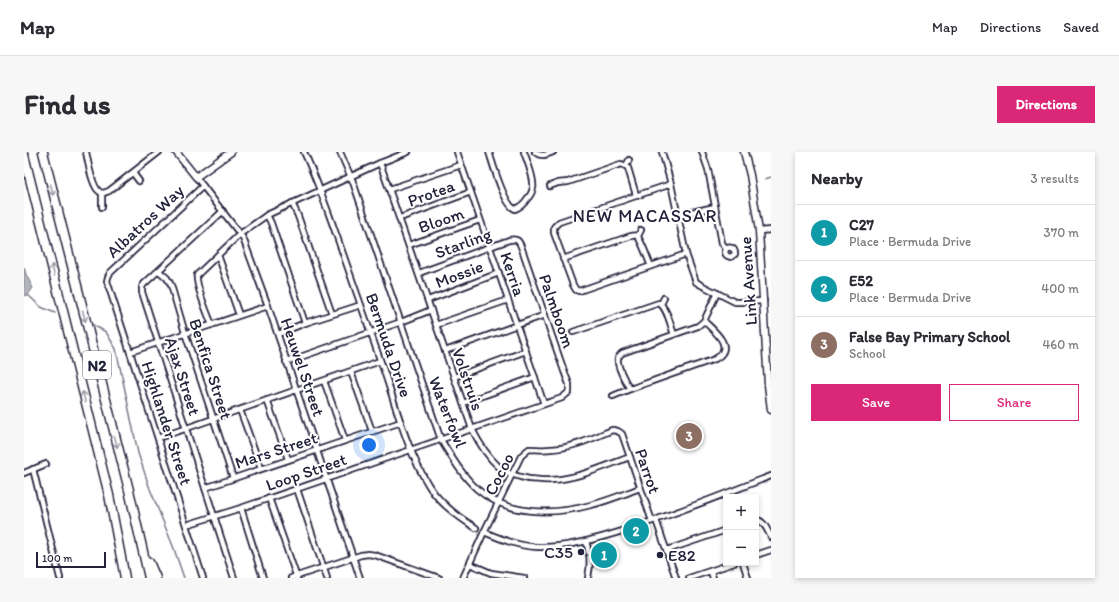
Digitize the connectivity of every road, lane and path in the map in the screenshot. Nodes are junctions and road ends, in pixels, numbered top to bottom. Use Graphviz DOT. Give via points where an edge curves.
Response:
graph roads {
  1 [pos="42,152"];
  2 [pos="86,152"];
  3 [pos="159,152"];
  4 [pos="176,152"];
  5 [pos="231,152"];
  6 [pos="304,152"];
  7 [pos="340,152"];
  8 [pos="408,152"];
  9 [pos="457,152"];
  10 [pos="489,152"];
  11 [pos="524,152"];
  12 [pos="535,152"];
  13 [pos="553,152"];
  14 [pos="663,152"];
  15 [pos="702,152"];
  16 [pos="744,152"];
  17 [pos="24,155"];
  18 [pos="629,160"];
  19 [pos="380,163"];
  20 [pos="461,165"];
  21 [pos="626,166"];
  22 [pos="132,173"];
  23 [pos="351,176"];
  24 [pos="196,177"];
  25 [pos="139,181"];
  26 [pos="568,182"];
  27 [pos="671,184"];
  28 [pos="203,186"];
  29 [pos="550,186"];
  30 [pos="570,187"];
  31 [pos="390,189"];
  32 [pos="320,190"];
  33 [pos="471,192"];
  34 [pos="102,193"];
  35 [pos="636,195"];
  36 [pos="292,203"];
  37 [pos="102,207"];
  38 [pos="714,208"];
  39 [pos="222,211"];
  40 [pos="268,215"];
  41 [pos="678,216"];
  42 [pos="400,218"];
  43 [pos="480,220"];
  44 [pos="642,230"];
  45 [pos="771,230"];
  46 [pos="759,231"];
  47 [pos="240,234"];
  48 [pos="638,236"];
  49 [pos="517,240"];
  50 [pos="409,245"];
  51 [pos="490,247"];
  52 [pos="726,249"];
  53 [pos="686,254"];
  54 [pos="218,255"];
  55 [pos="563,259"];
  56 [pos="651,266"];
  57 [pos="159,271"];
  58 [pos="419,273"];
  59 [pos="499,273"];
  60 [pos="108,277"];
  61 [pos="717,293"];
  62 [pos="664,298"];
  63 [pos="428,300"];
  64 [pos="508,300"];
  65 [pos="764,300"];
  66 [pos="661,304"];
  67 [pos="361,305"];
  68 [pos="268,306"];
  69 [pos="431,310"];
  70 [pos="332,314"];
  71 [pos="239,315"];
  72 [pos="545,315"];
  73 [pos="704,321"];
  74 [pos="401,322"];
  75 [pos="305,323"];
  76 [pos="212,325"];
  77 [pos="436,325"];
  78 [pos="516,325"];
  79 [pos="371,332"];
  80 [pos="573,332"];
  81 [pos="185,333"];
  82 [pos="278,334"];
  83 [pos="674,334"];
  84 [pos="159,342"];
  85 [pos="445,351"];
  86 [pos="526,351"];
  87 [pos="130,352"];
  88 [pos="380,361"];
  89 [pos="286,362"];
  90 [pos="351,372"];
  91 [pos="454,377"];
  92 [pos="535,377"];
  93 [pos="324,381"];
  94 [pos="770,385"];
  95 [pos="630,389"];
  96 [pos="297,390"];
  97 [pos="569,392"];
  98 [pos="613,396"];
  99 [pos="267,400"];
  100 [pos="463,403"];
  101 [pos="544,404"];
  102 [pos="240,410"];
  103 [pos="771,410"];
  104 [pos="214,418"];
  105 [pos="401,422"];
  106 [pos="186,428"];
  107 [pos="472,429"];
  108 [pos="372,431"];
  109 [pos="619,431"];
  110 [pos="158,438"];
  111 [pos="345,440"];
  112 [pos="441,440"];
  113 [pos="318,451"];
  114 [pos="410,451"];
  115 [pos="630,457"];
  116 [pos="288,460"];
  117 [pos="46,464"];
  118 [pos="261,468"];
  119 [pos="32,469"];
  120 [pos="24,473"];
  121 [pos="512,475"];
  122 [pos="771,476"];
  123 [pos="233,478"];
  124 [pos="327,478"];
  125 [pos="205,488"];
  126 [pos="640,488"];
  127 [pos="298,489"];
  128 [pos="269,498"];
  129 [pos="499,502"];
  130 [pos="241,508"];
  131 [pos="112,512"];
  132 [pos="214,516"];
  133 [pos="759,520"];
  134 [pos="654,521"];
  135 [pos="186,525"];
  136 [pos="476,528"];
  137 [pos="723,531"];
  138 [pos="484,532"];
  139 [pos="138,533"];
  140 [pos="771,537"];
  141 [pos="586,542"];
  142 [pos="667,550"];
  143 [pos="771,550"];
  144 [pos="759,554"];
  145 [pos="353,558"];
  146 [pos="470,564"];
  147 [pos="726,566"];
  148 [pos="744,566"];
  149 [pos="324,568"];
  150 [pos="711,572"];
  151 [pos="428,576"];
  152 [pos="500,576"];
  153 [pos="297,577"];
  154 [pos="60,578"];
  155 [pos="125,578"];
  156 [pos="129,578"];
  157 [pos="149,578"];
  158 [pos="156,578"];
  159 [pos="203,578"];
  160 [pos="234,578"];
  161 [pos="263,578"];
  162 [pos="291,578"];
  163 [pos="327,578"];
  164 [pos="360,578"];
  165 [pos="439,578"];
  166 [pos="463,578"];
  167 [pos="524,578"];
  168 [pos="588,578"];
  169 [pos="676,578"];
  170 [pos="689,578"];
  171 [pos="713,578"];
  172 [pos="748,578"];
  1 -- 139 [label="highway, N2, one-way"];
  2 -- 34 [label="street" via="94,186"];
  3 -- 22 [label="street"];
  4 -- 24 [label="street"];
  5 -- 24 [label="street, Albatros Way"];
  6 -- 32 [label="street, Bermuda Drive"];
  7 -- 23 [label="street, Waterfowl"];
  8 -- 19 [label="street"];
  9 -- 20 [label="street, Kerria"];
  10 -- 11 [label="street" via="506,200 515,209 525,202 534,184"];
  12 -- 13 [label="street" via="541,155"];
  14 -- 27 [label="street"];
  15 -- 38 [label="street" via="708,169"];
  16 -- 46 [label="street, Link Avenue"];
  131 -- 17 [label="highway, N2, one-way"];
  18 -- 21 [label="street"];
  19 -- 23 [label="street"];
  19 -- 31 [label="street, Volstruis"];
  20 -- 31 [label="street"];
  20 -- 33 [label="street, Kerria"];
  21 -- 26 [label="street" via="618,164"];
  21 -- 35 [label="street"];
  22 -- 25 [label="street"];
  22 -- 34 [label="street" via="109,191"];
  23 -- 32 [label="street"];
  23 -- 74 [label="street, Waterfowl"];
  24 -- 28 [label="street, Heuwel Street"];
  26 -- 29 [label="street"];
  26 -- 30 [label="street"];
  27 -- 35 [label="street"];
  27 -- 41 [label="street"];
  28 -- 39 [label="street, Heuwel Street"];
  28 -- 60 [label="street, Albatros Way"];
  31 -- 42 [label="street, Volstruis"];
  32 -- 36 [label="street"];
  32 -- 67 [label="street, Bermuda Drive"];
  33 -- 42 [label="street, Protea"];
  33 -- 43 [label="street, Kerria"];
  34 -- 37 [label="street"];
  35 -- 55 [label="street" via="557,223 554,232"];
  36 -- 40 [label="street"];
  36 -- 70 [label="street"];
  38 -- 41 [label="street"];
  38 -- 52 [label="street" via="722,243"];
  39 -- 47 [label="street, Heuwel Street"];
  39 -- 57 [label="street, Ajax Street"];
  40 -- 47 [label="street"];
  40 -- 75 [label="street"];
  41 -- 53 [label="street"];
  42 -- 50 [label="street, Volstruis"];
  43 -- 50 [label="street, Bloom"];
  43 -- 51 [label="street, Kerria"];
  44 -- 48 [label="street"];
  45 -- 46 [label="street"];
  46 -- 65 [label="street, Link Avenue"];
  47 -- 54 [label="street"];
  47 -- 68 [label="street, Heuwel Street"];
  48 -- 55 [label="street" via="631,236"];
  48 -- 56 [label="street"];
  49 -- 51 [label="street, Starling" via="509,240"];
  49 -- 72 [label="street, Palmboom"];
  50 -- 58 [label="street, Volstruis"];
  51 -- 58 [label="street, Starling"];
  51 -- 59 [label="street, Kerria"];
  53 -- 56 [label="street"];
  53 -- 61 [label="street" via="696,282"];
  54 -- 71 [label="street"];
  54 -- 76 [label="street" via="196,279"];
  55 -- 56 [label="street" via="572,286 580,291"];
  57 -- 81 [label="street, Benfica Street" via="171,285"];
  57 -- 84 [label="street, Ajax Street" via="142,287"];
  58 -- 63 [label="street, Volstruis"];
  59 -- 63 [label="street, Mossie"];
  59 -- 64 [label="street, Kerria"];
  60 -- 87 [label="street, Highlander Street" via="107,281"];
  61 -- 65 [label="street" via="735,302"];
  61 -- 73 [label="street"];
  62 -- 66 [label="street"];
  63 -- 69 [label="street, Volstruis"];
  64 -- 77 [label="street"];
  64 -- 78 [label="street, Kerria"];
  65 -- 94 [label="street, Link Avenue"];
  66 -- 80 [label="street" via="656,303 589,330"];
  66 -- 83 [label="street"];
  67 -- 70 [label="street"];
  67 -- 79 [label="street, Bermuda Drive"];
  68 -- 71 [label="street"];
  68 -- 82 [label="street, Heuwel Street"];
  69 -- 74 [label="street"];
  69 -- 77 [label="street, Volstruis"];
  70 -- 75 [label="street"];
  71 -- 76 [label="street"];
  72 -- 78 [label="street"];
  72 -- 97 [label="street, Palmboom" via="569,384"];
  73 -- 83 [label="street" via="695,328"];
  73 -- 95 [label="street" via="720,337 723,349 719,356"];
  74 -- 79 [label="street"];
  74 -- 112 [label="street, Waterfowl"];
  75 -- 82 [label="street"];
  76 -- 81 [label="street"];
  77 -- 85 [label="street, Volstruis"];
  78 -- 85 [label="street"];
  78 -- 86 [label="street, Kerria"];
  79 -- 88 [label="street, Bermuda Drive"];
  79 -- 89 [label="street"];
  81 -- 84 [label="street"];
  81 -- 104 [label="street, Benfica Street"];
  82 -- 89 [label="street, Heuwel Street"];
  83 -- 95 [label="street" via="620,355 618,360"];
  84 -- 87 [label="street"];
  84 -- 106 [label="street, Ajax Street"];
  85 -- 91 [label="street, Volstruis"];
  86 -- 91 [label="street"];
  86 -- 92 [label="street, Kerria"];
  87 -- 110 [label="street, Highlander Street"];
  88 -- 90 [label="street"];
  88 -- 105 [label="street, Bermuda Drive"];
  89 -- 96 [label="street, Heuwel Street"];
  90 -- 93 [label="street"];
  90 -- 108 [label="street"];
  91 -- 100 [label="street, Volstruis"];
  92 -- 100 [label="street"];
  92 -- 101 [label="street, Kerria"];
  93 -- 96 [label="street"];
  93 -- 111 [label="street"];
  94 -- 103 [label="street, Link Avenue"];
  95 -- 98 [label="street"];
  96 -- 99 [label="street"];
  96 -- 113 [label="street, Heuwel Street"];
  97 -- 101 [label="street, Loop Street" via="562,398"];
  99 -- 102 [label="street"];
  99 -- 116 [label="street"];
  100 -- 107 [label="street, Volstruis"];
  101 -- 107 [label="street, Loop Street"];
  102 -- 104 [label="street"];
  102 -- 118 [label="street"];
  104 -- 106 [label="street"];
  104 -- 123 [label="street, Benfica Street"];
  105 -- 108 [label="street, Mars Street"];
  105 -- 114 [label="street, Bermuda Drive"];
  106 -- 110 [label="street"];
  106 -- 125 [label="street, Ajax Street"];
  107 -- 112 [label="street, Loop Street"];
  107 -- 121 [label="street, Volstruis" via="499,468"];
  108 -- 111 [label="street, Mars Street"];
  109 -- 115 [label="street, Parrot"];
  109 -- 121 [label="street, Cocoo" via="612,430 566,448 529,449 521,456"];
  110 -- 135 [label="street, Highlander Street"];
  111 -- 113 [label="street, Mars Street"];
  112 -- 114 [label="street, Loop Street"];
  112 -- 129 [label="street, Waterfowl" via="464,475 478,489"];
  113 -- 116 [label="street, Mars Street"];
  113 -- 124 [label="street, Heuwel Street"];
  114 -- 124 [label="street, Loop Street"];
  114 -- 136 [label="street, Bermuda Drive" via="430,488 439,499"];
  115 -- 121 [label="street, Volstruis" via="565,478 550,480"];
  115 -- 126 [label="street, Parrot"];
  116 -- 118 [label="street, Mars Street"];
  117 -- 119 [label="street"];
  118 -- 123 [label="street, Mars Street"];
  119 -- 120 [label="street"];
  119 -- 154 [label="street"];
  121 -- 129 [label="street, Cocoo"];
  122 -- 134 [label="street"];
  123 -- 125 [label="street, Mars Street"];
  124 -- 127 [label="street, Loop Street"];
  124 -- 145 [label="street, Heuwel Street"];
  125 -- 132 [label="street, Ajax Street"];
  126 -- 129 [label="street, Waterfowl" via="590,505 548,512 514,508"];
  126 -- 134 [label="street, Parrot"];
  127 -- 128 [label="street, Loop Street"];
  127 -- 149 [label="street"];
  128 -- 130 [label="street, Loop Street"];
  128 -- 153 [label="street"];
  129 -- 138 [label="street, Cocoo"];
  130 -- 132 [label="street, Loop Street"];
  130 -- 161 [label="street"];
  131 -- 155 [label="highway"];
  131 -- 156 [label="highway, N2"];
  132 -- 135 [label="street, Loop Street"];
  132 -- 160 [label="street, Ajax Street"];
  133 -- 140 [label="street"];
  134 -- 141 [label="street"];
  134 -- 142 [label="street, Parrot"];
  135 -- 159 [label="street, Highlander Street"];
  137 -- 142 [label="street"];
  138 -- 141 [label="street" via="511,542 536,547"];
  138 -- 146 [label="street, Cocoo"];
  139 -- 157 [label="highway, N2"];
  139 -- 158 [label="highway"];
  141 -- 168 [label="street" via="591,566"];
  142 -- 169 [label="street, Parrot"];
  143 -- 144 [label="street"];
  145 -- 149 [label="street"];
  145 -- 151 [label="street" via="361,554 375,555"];
  145 -- 164 [label="street, Heuwel Street"];
  146 -- 152 [label="street"];
  146 -- 166 [label="street, Cocoo"];
  147 -- 150 [label="street"];
  148 -- 172 [label="street"];
  149 -- 153 [label="street"];
  149 -- 163 [label="street"];
  150 -- 170 [label="street"];
  150 -- 171 [label="street"];
  151 -- 165 [label="street"];
  152 -- 167 [label="street"];
  153 -- 162 [label="street"];
}
